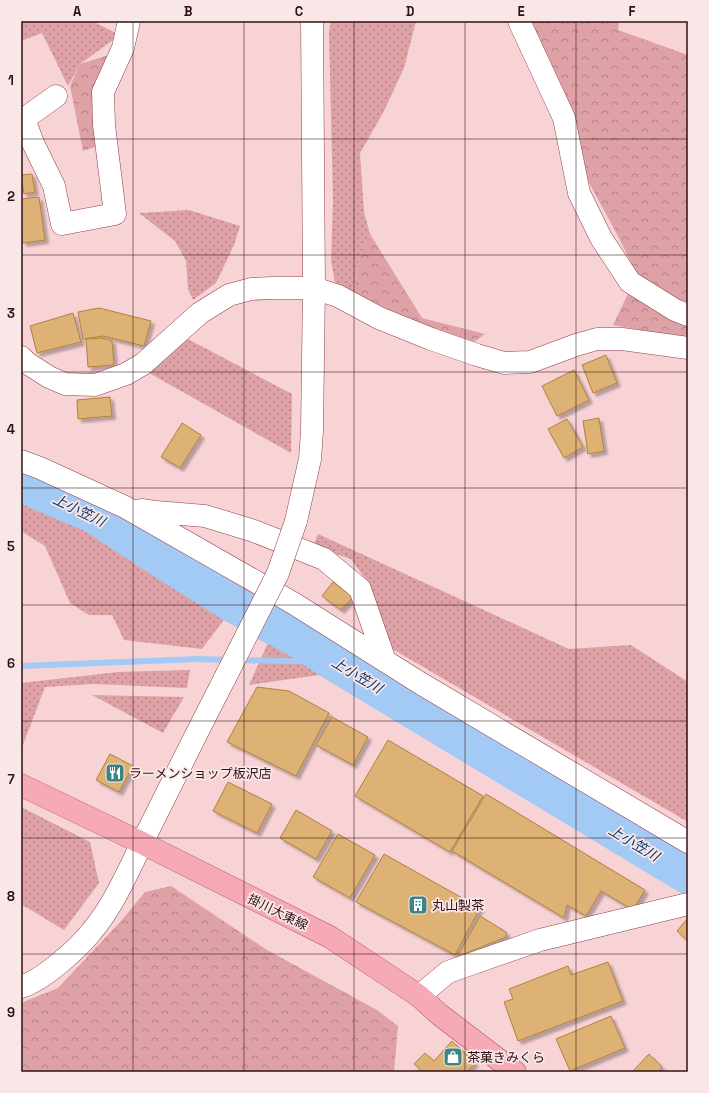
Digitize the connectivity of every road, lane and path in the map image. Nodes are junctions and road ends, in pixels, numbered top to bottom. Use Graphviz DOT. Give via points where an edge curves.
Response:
graph roads {
  1 [pos="129,21"];
  2 [pos="312,21"];
  3 [pos="519,21"];
  4 [pos="56,96"];
  5 [pos="314,288"];
  6 [pos="688,315"];
  7 [pos="688,348"];
  8 [pos="21,357"];
  9 [pos="21,461"];
  10 [pos="132,511"];
  11 [pos="385,661"];
  12 [pos="21,786"];
  13 [pos="688,842"];
  14 [pos="142,843"];
  15 [pos="687,905"];
  16 [pos="21,987"];
  17 [pos="419,996"];
  18 [pos="515,1072"];
  1 -- 4 [label="street" via="123,48 103,92 104,125 115,214 62,224 54,186 24,118"];
  2 -- 5 [label="street"];
  3 -- 6 [label="street" via="564,118 579,193 601,238 630,282 675,310"];
  5 -- 7 [label="street" via="338,296 379,318 416,333 504,363 530,362 597,339 622,339"];
  5 -- 8 [label="street" via="251,289 229,295 200,313 143,364 126,374 95,385 65,384 48,377"];
  5 -- 14 [label="street, bridge" via="310,459 296,521 278,573"];
  9 -- 10 [label="street"];
  10 -- 11 [label="street" via="293,603"];
  10 -- 11 [label="street" via="205,516 254,531 324,559 360,589"];
  11 -- 13 [label="street"];
  12 -- 14 [label="main road, 掛川大東線"];
  14 -- 16 [label="street" via="110,906 93,931 60,964"];
  14 -- 17 [label="main road, 掛川大東線" via="330,937"];
  15 -- 17 [label="street" via="540,940 448,972"];
  17 -- 18 [label="main road, 掛川大東線"];
}
